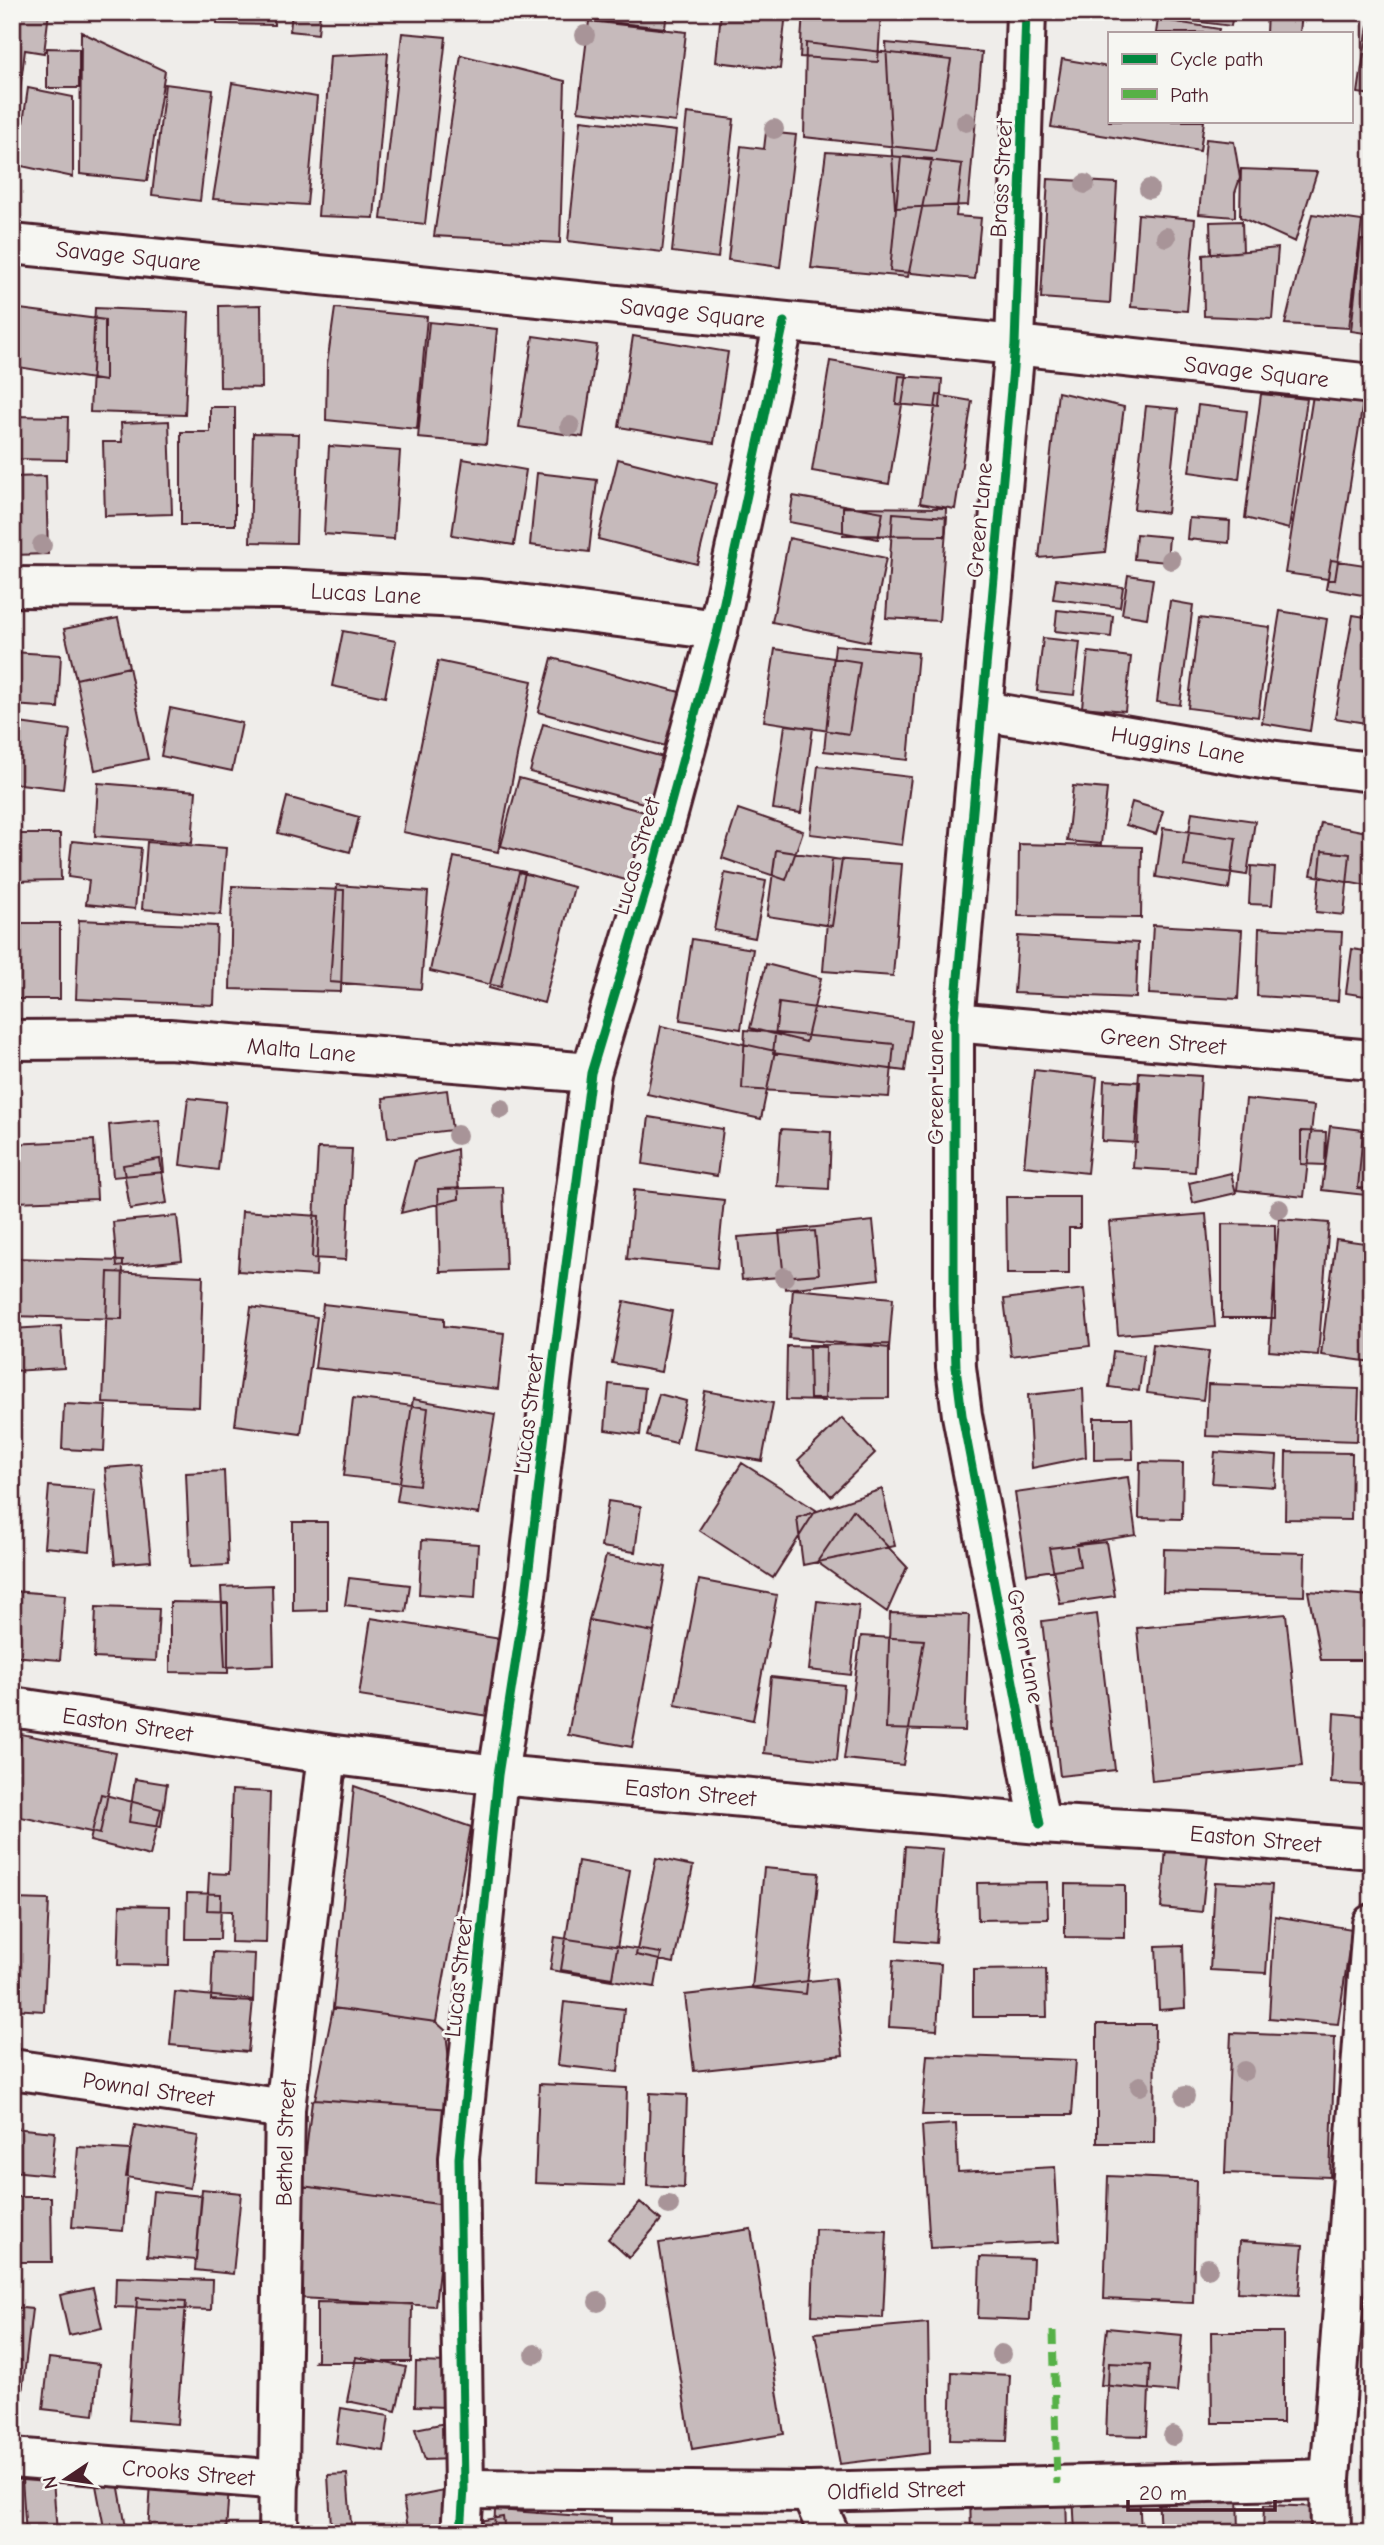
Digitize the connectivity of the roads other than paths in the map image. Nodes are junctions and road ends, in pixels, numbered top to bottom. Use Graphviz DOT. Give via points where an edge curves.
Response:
graph roads {
  1 [pos="1026,12"];
  2 [pos="12,244"];
  3 [pos="784,322"];
  4 [pos="1015,345"];
  5 [pos="1372,384"];
  6 [pos="12,587"];
  7 [pos="718,629"];
  8 [pos="984,711"];
  9 [pos="1372,772"];
  10 [pos="954,1022"];
  11 [pos="12,1040"];
  12 [pos="1372,1060"];
  13 [pos="591,1073"];
  14 [pos="12,1707"];
  15 [pos="327,1754"];
  16 [pos="498,1775"];
  17 [pos="1040,1824"];
  18 [pos="1372,1849"];
  19 [pos="1372,1924"];
  20 [pos="12,2069"];
  21 [pos="285,2109"];
  22 [pos="12,2458"];
  23 [pos="1330,2479"];
  24 [pos="280,2480"];
  25 [pos="464,2489"];
  26 [pos="810,2492"];
  27 [pos="278,2533"];
  28 [pos="461,2533"];
  29 [pos="829,2533"];
  30 [pos="1331,2533"];
  1 -- 4 [label="street, Brass Street"];
  2 -- 3 [label="street, Savage Square"];
  3 -- 4 [label="street, Savage Square"];
  3 -- 7 [label="street, Lucas Street"];
  4 -- 5 [label="street, Savage Square"];
  4 -- 8 [label="street, Green Lane"];
  6 -- 7 [label="street, Lucas Lane" via="283,589 480,598"];
  7 -- 13 [label="street, Lucas Street" via="655,862"];
  8 -- 9 [label="street, Huggins Lane" via="1269,760"];
  8 -- 10 [label="street, Green Lane"];
  10 -- 12 [label="street, Green Street"];
  10 -- 17 [label="street, Green Lane" via="956,1367"];
  11 -- 13 [label="street, Malta Lane" via="169,1039"];
  13 -- 16 [label="street, Lucas Street" via="526,1594"];
  14 -- 15 [label="street, Easton Street"];
  15 -- 16 [label="street, Easton Street"];
  15 -- 21 [label="street, Bethel Street"];
  16 -- 17 [label="street, Easton Street"];
  16 -- 25 [label="street, Lucas Street" via="459,2158"];
  17 -- 18 [label="street, Easton Street"];
  19 -- 23 [label="street"];
  20 -- 21 [label="street, Pownal Street"];
  21 -- 24 [label="street, Bethel Street"];
  22 -- 24 [label="street, Crooks Street"];
  23 -- 26 [label="street, Oldfield Street"];
  23 -- 30 [label="street"];
  24 -- 27 [label="street, Bethel Street"];
  25 -- 26 [label="street, Oldfield Street"];
  25 -- 28 [label="street, Lucas Street"];
  26 -- 29 [label="street"];
}
